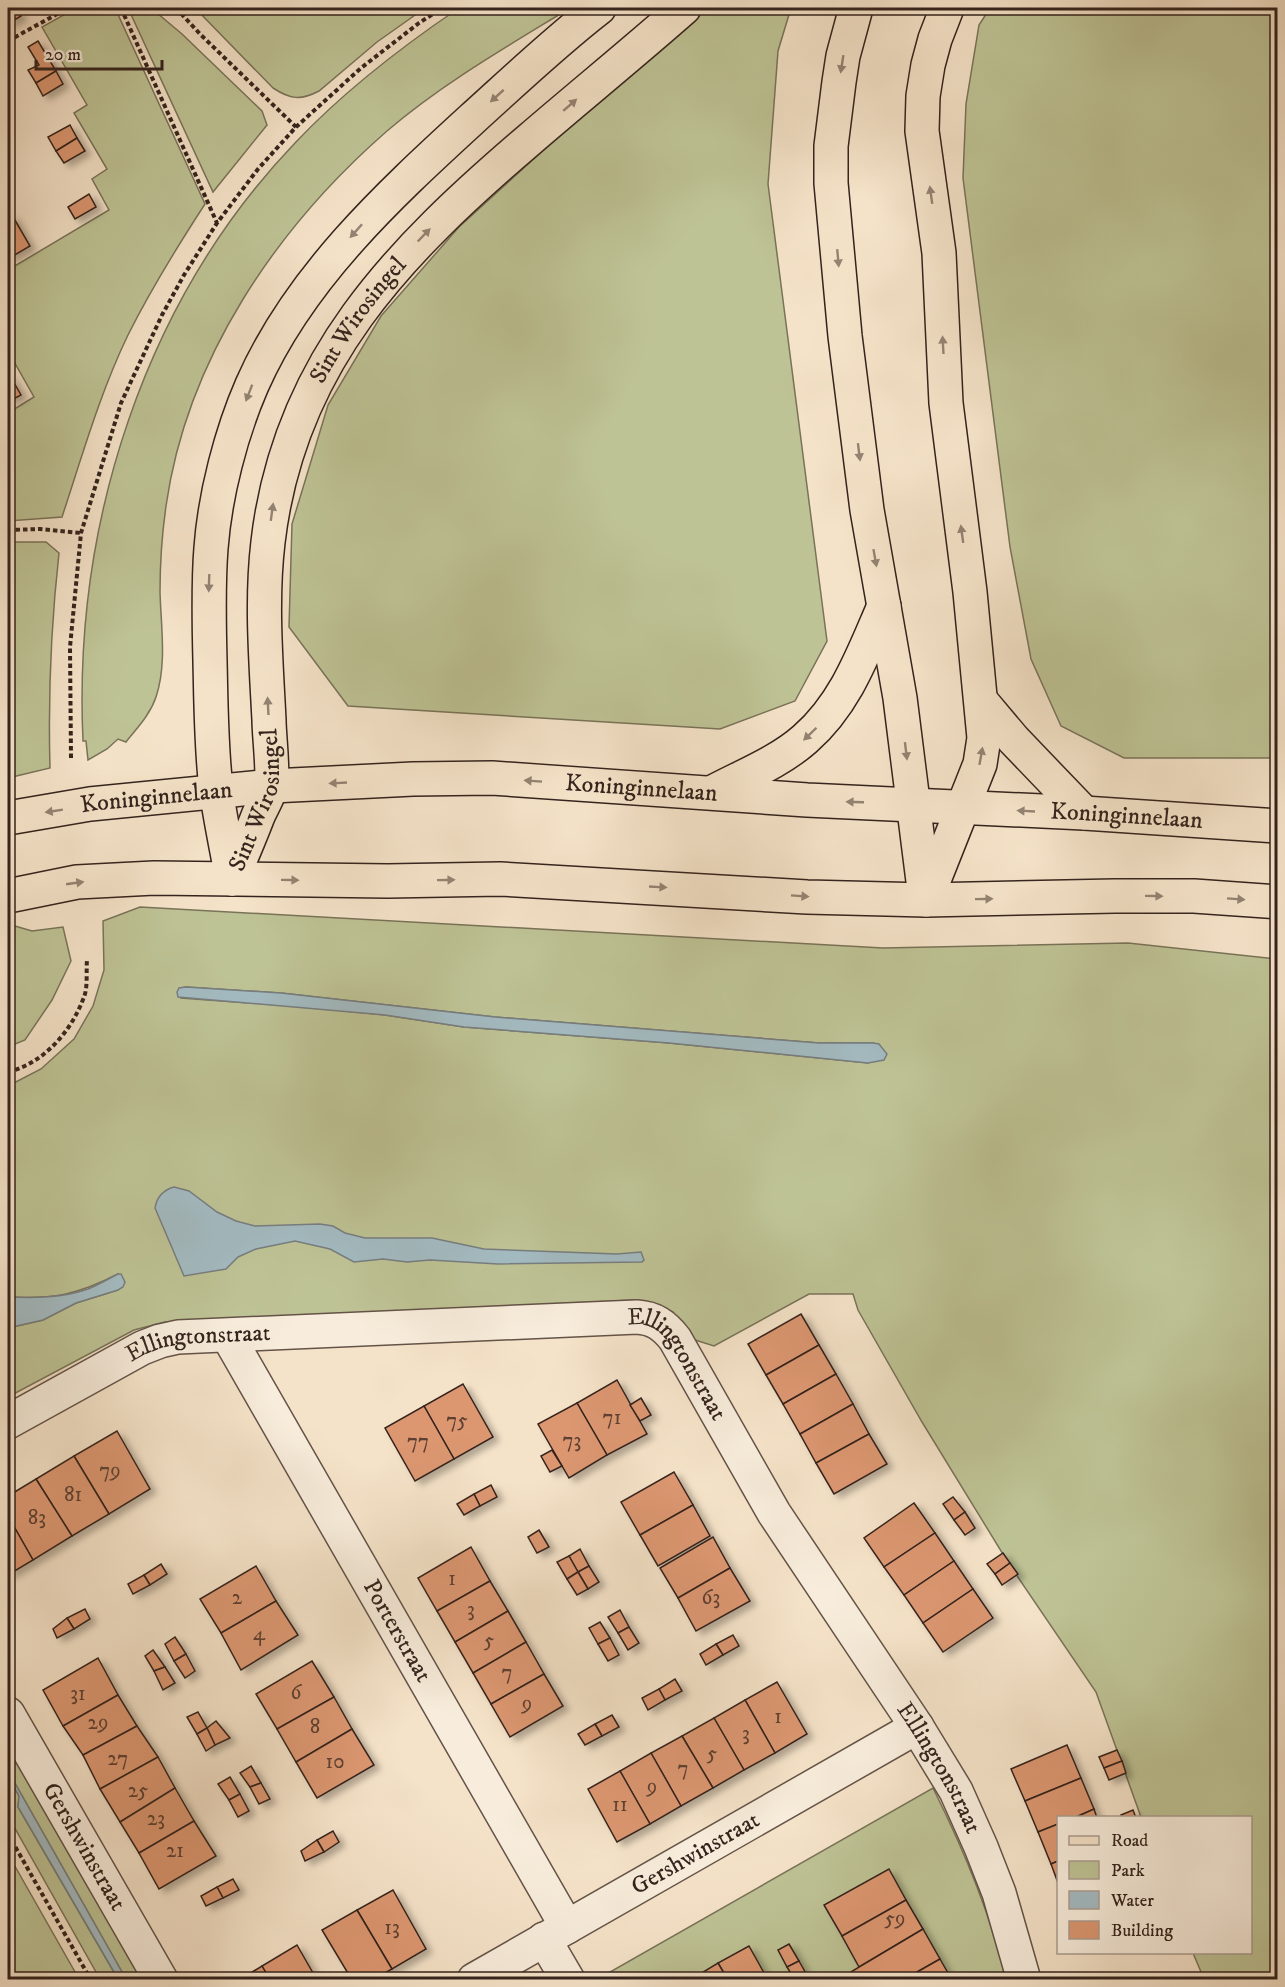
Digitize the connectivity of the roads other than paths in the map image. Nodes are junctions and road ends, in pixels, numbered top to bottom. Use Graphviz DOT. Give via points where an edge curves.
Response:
graph roads {
  1 [pos="599,8"];
  2 [pos="684,8"];
  3 [pos="856,8"];
  4 [pos="947,8"];
  5 [pos="884,606"];
  6 [pos="982,702"];
  7 [pos="272,786"];
  8 [pos="216,790"];
  9 [pos="713,792"];
  10 [pos="914,804"];
  11 [pos="963,808"];
  12 [pos="1084,813"];
  13 [pos="8,818"];
  14 [pos="1278,826"];
  15 [pos="232,879"];
  16 [pos="8,896"];
  17 [pos="926,900"];
  18 [pos="1278,902"];
  19 [pos="228,1335"];
  20 [pos="8,1422"];
  21 [pos="8,1714"];
  22 [pos="917,1727"];
  23 [pos="556,1933"];
  24 [pos="161,1980"];
  25 [pos="474,1980"];
  26 [pos="568,1980"];
  27 [pos="1024,1980"];
  1 -- 8 [label="main road, Sint Wirosingel, one-way" via="493,99 373,213 305,297 275,340 252,385 226,464 211,547 209,606"];
  7 -- 2 [label="main road, Sint Wirosingel, one-way" via="264,597 267,543 285,458 319,373 373,293 434,225"];
  3 -- 5 [label="main road, one-way" via="839,82 831,183 846,347"];
  6 -- 4 [label="main road, one-way" via="946,403 939,253 922,131 928,65"];
  5 -- 9 [label="main road, one-way" via="846,690 828,716 804,740"];
  5 -- 10 [label="main road, one-way"];
  11 -- 6 [label="main road, one-way" via="980,764 984,738"];
  6 -- 12 [label="main road"];
  7 -- 8 [label="main road, Koninginnelaan"];
  9 -- 7 [label="main road, Koninginnelaan, one-way" via="492,778"];
  7 -- 15 [label="main road, Sint Wirosingel"];
  8 -- 13 [label="main road, Koninginnelaan, one-way"];
  8 -- 15 [label="main road, Sint Wirosingel"];
  10 -- 9 [label="main road, Koninginnelaan, one-way"];
  10 -- 11 [label="main road, Koninginnelaan"];
  10 -- 17 [label="main road"];
  12 -- 11 [label="main road, Koninginnelaan, one-way"];
  11 -- 17 [label="main road"];
  12 -- 14 [label="main road, Koninginnelaan"];
  16 -- 15 [label="main road, one-way" via="77,882"];
  15 -- 17 [label="main road, one-way" via="500,879"];
  17 -- 18 [label="main road, one-way" via="1194,896"];
  19 -- 20 [label="street, Ellingtonstraat" via="178,1337 142,1348"];
  19 -- 22 [label="street, Ellingtonstraat" via="637,1317 659,1323 675,1339 774,1513"];
  19 -- 23 [label="street, Porterstraat"];
  21 -- 24 [label="street, Gershwinstraat"];
  22 -- 23 [label="street, Gershwinstraat"];
  22 -- 27 [label="street, Ellingtonstraat" via="956,1791 981,1847"];
  23 -- 25 [label="street, Gershwinstraat"];
  23 -- 26 [label="street, Porterstraat"];
}
